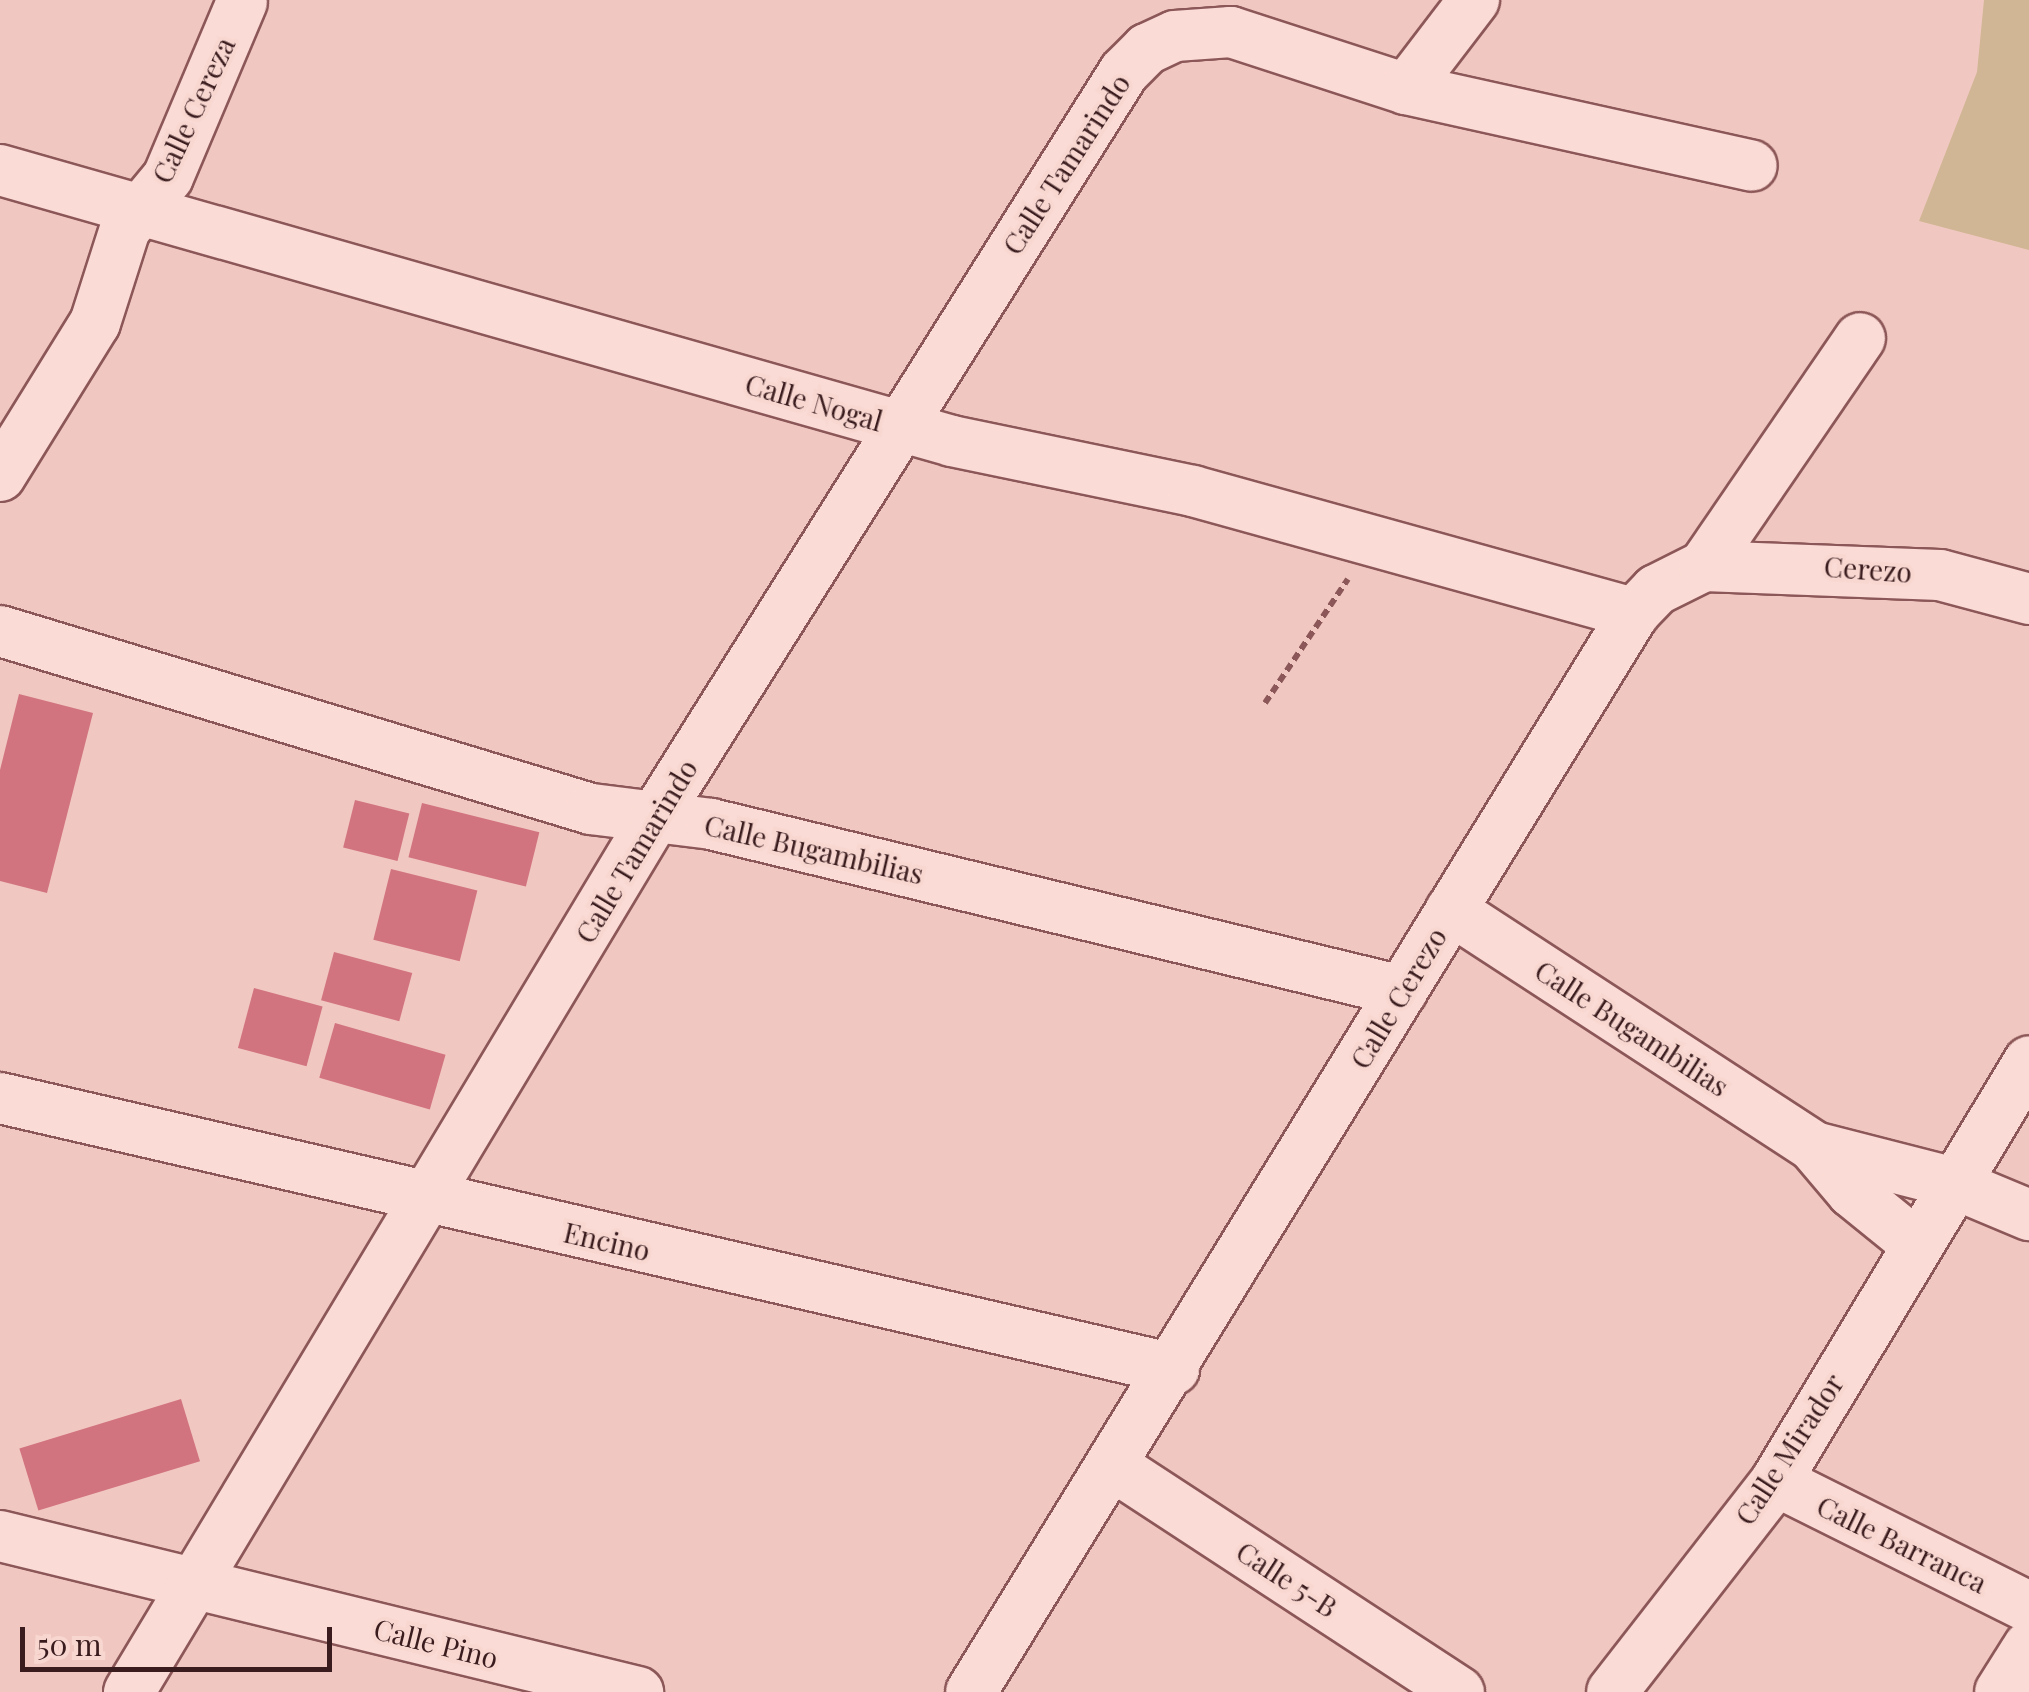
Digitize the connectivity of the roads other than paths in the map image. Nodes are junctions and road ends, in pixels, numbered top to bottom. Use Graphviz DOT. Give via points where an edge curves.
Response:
graph roads {
  1 [pos="1474,0"];
  2 [pos="242,2"];
  3 [pos="1168,18"];
  4 [pos="1406,89"];
  5 [pos="1752,166"];
  6 [pos="0,170"];
  7 [pos="142,204"];
  8 [pos="1860,338"];
  9 [pos="897,426"];
  10 [pos="0,476"];
  11 [pos="1704,566"];
  12 [pos="2029,599"];
  13 [pos="1634,613"];
  14 [pos="0,632"];
  15 [pos="655,817"];
  16 [pos="1451,910"];
  17 [pos="1402,990"];
  18 [pos="2029,1061"];
  19 [pos="20,1104"];
  20 [pos="1814,1147"];
  21 [pos="1950,1182"];
  22 [pos="430,1201"];
  23 [pos="2029,1215"];
  24 [pos="1915,1243"];
  25 [pos="1174,1369"];
  26 [pos="1115,1466"];
  27 [pos="1776,1480"];
  28 [pos="0,1536"];
  29 [pos="194,1584"];
  30 [pos="2029,1607"];
  31 [pos="2029,1646"];
  32 [pos="129,1692"];
  33 [pos="638,1692"];
  34 [pos="971,1692"];
  35 [pos="1460,1692"];
  36 [pos="1612,1692"];
  37 [pos="2000,1692"];
  1 -- 4 [label="street"];
  2 -- 7 [label="street, Calle Cereza" via="168,178"];
  3 -- 4 [label="street, Calle Tamarindo"];
  3 -- 9 [label="street, Calle Tamarindo" via="1124,72"];
  4 -- 5 [label="street, Calle Tamarindo"];
  6 -- 7 [label="street, Calle Nogal"];
  7 -- 9 [label="street, Calle Nogal"];
  7 -- 10 [label="street, Calle Cereza" via="126,229 95,323"];
  8 -- 11 [label="street, Calle Cerezo"];
  9 -- 13 [label="street, Calle Nogal" via="1193,491"];
  9 -- 15 [label="street, Calle Tamarindo"];
  11 -- 12 [label="street, Cerezo" via="1940,574"];
  11 -- 13 [label="street, Calle Cerezo" via="1656,590"];
  13 -- 16 [label="street, Calle Cerezo"];
  14 -- 15 [label="street, Calle Bugambilias" via="591,809"];
  15 -- 17 [label="street, Calle Bugambilias"];
  15 -- 22 [label="street, Calle Tamarindo"];
  16 -- 17 [label="street, Calle Cerezo"];
  16 -- 20 [label="street, Calle Bugambilias"];
  17 -- 25 [label="street, Calle Cerezo"];
  18 -- 21 [label="street, Calle Mirador"];
  19 -- 22 [label="street, Encino"];
  20 -- 21 [label="street, Calle Bugambilias"];
  20 -- 24 [label="street, Calle Bugambilias" via="1852,1192"];
  21 -- 23 [label="street, Calle Bugambilias"];
  21 -- 24 [label="street, Calle Mirador"];
  22 -- 25 [label="street, Encino"];
  22 -- 29 [label="street, Calle Tamarindo"];
  24 -- 27 [label="street, Calle Mirador"];
  25 -- 26 [label="street, Calle Cerezo"];
  26 -- 34 [label="street, Calle Cerezo"];
  26 -- 35 [label="street, Calle 5-B"];
  27 -- 30 [label="street, Calle Barranca"];
  27 -- 36 [label="street, Calle Mirador"];
  28 -- 29 [label="street, Calle Pino"];
  29 -- 32 [label="street, Calle Tamarindo"];
  29 -- 33 [label="street, Calle Pino"];
  31 -- 37 [label="street"];
}
